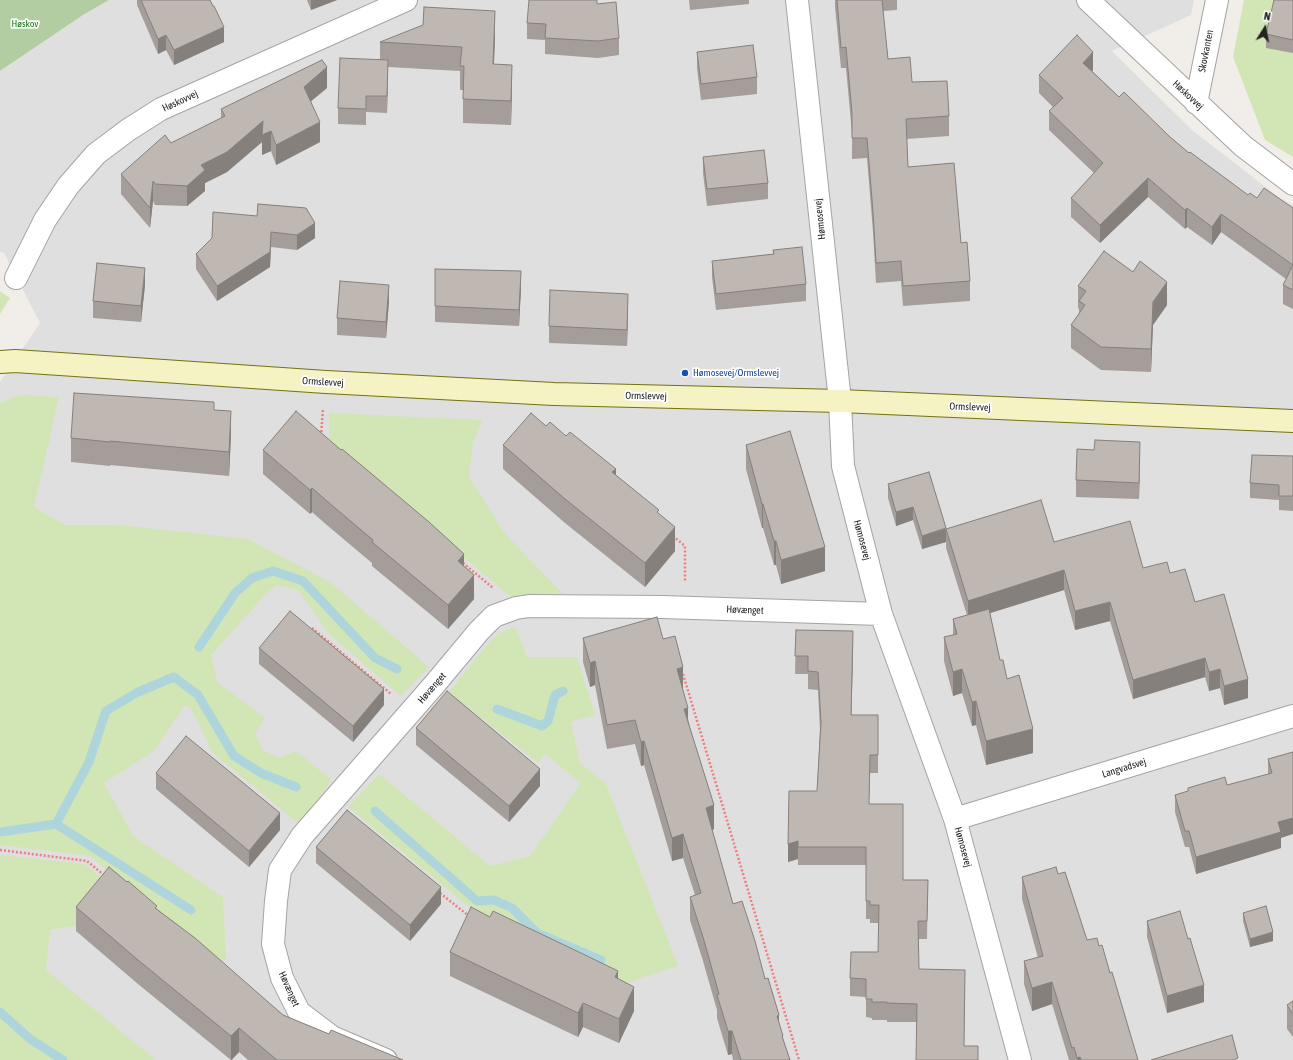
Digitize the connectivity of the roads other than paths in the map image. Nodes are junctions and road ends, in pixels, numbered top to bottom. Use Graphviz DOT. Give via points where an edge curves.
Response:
graph roads {
  1 [pos="406,0"];
  2 [pos="797,0"];
  3 [pos="1088,0"];
  4 [pos="1216,0"];
  5 [pos="1196,103"];
  6 [pos="1293,184"];
  7 [pos="16,278"];
  8 [pos="0,362"];
  9 [pos="840,402"];
  10 [pos="1293,421"];
  11 [pos="882,614"];
  12 [pos="1293,716"];
  13 [pos="955,819"];
  14 [pos="386,1060"];
  15 [pos="1020,1060"];
  1 -- 7 [label="street, Høskovvej" via="161,109 128,130 96,154 68,186 45,220"];
  2 -- 9 [label="street, Hømosevej"];
  3 -- 5 [label="street, Høskovvej"];
  4 -- 5 [label="street, Skovkanten"];
  5 -- 6 [label="street, Høskovvej" via="1243,146"];
  8 -- 9 [label="street, Ormslevvej" via="554,394"];
  9 -- 10 [label="street, Ormslevvej"];
  9 -- 11 [label="street, Hømosevej" via="842,466"];
  11 -- 13 [label="street, Hømosevej"];
  11 -- 14 [label="street, Høvænget" via="530,606 494,616 302,836 280,870 273,944 282,978 299,1012 332,1037"];
  12 -- 13 [label="street, Langvadsvej"];
  13 -- 15 [label="street, Hømosevej"];
}
